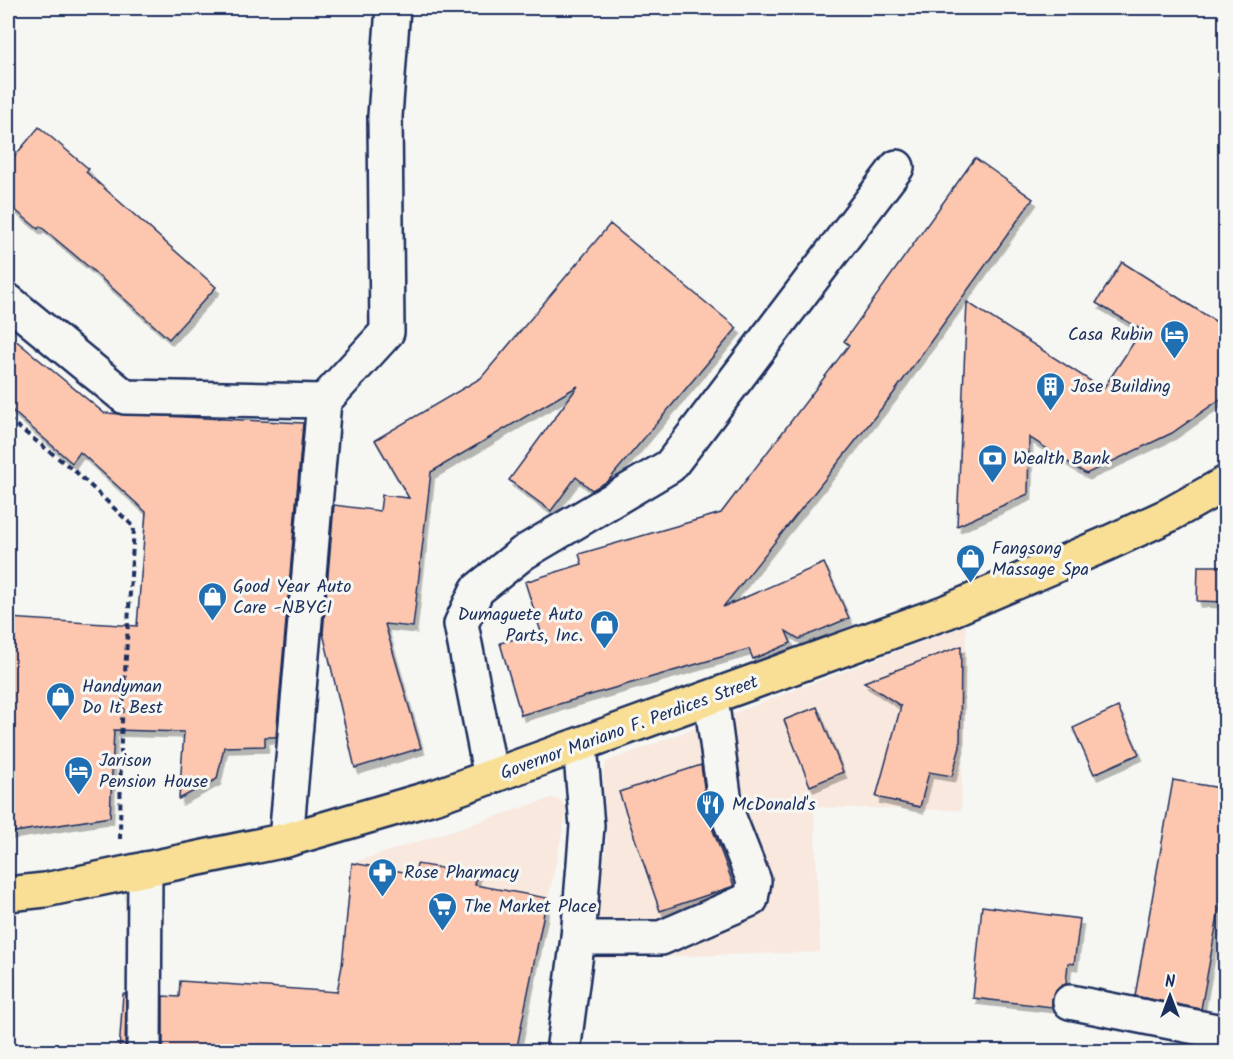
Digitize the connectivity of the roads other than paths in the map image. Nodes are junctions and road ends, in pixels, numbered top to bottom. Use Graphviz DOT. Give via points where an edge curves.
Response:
graph roads {
  1 [pos="393,8"];
  2 [pos="897,167"];
  3 [pos="8,301"];
  4 [pos="324,401"];
  5 [pos="1226,483"];
  6 [pos="711,698"];
  7 [pos="580,745"];
  8 [pos="491,777"];
  9 [pos="286,840"];
  10 [pos="133,871"];
  11 [pos="8,894"];
  12 [pos="578,938"];
  13 [pos="1070,1002"];
  14 [pos="1226,1032"];
  15 [pos="144,1052"];
  16 [pos="563,1052"];
  1 -- 4 [label="street" via="385,116 387,332"];
  2 -- 8 [label="street" via="670,466 523,553 477,590 461,624"];
  3 -- 4 [label="street" via="125,397"];
  4 -- 9 [label="street"];
  5 -- 6 [label="main road, Governor Mariano F. Perdices Street" via="1117,539 946,612"];
  6 -- 7 [label="main road, Governor Mariano F. Perdices Street"];
  6 -- 12 [label="street" via="726,810 754,881 751,899 662,938"];
  7 -- 8 [label="main road, Governor Mariano F. Perdices Street"];
  7 -- 12 [label="street" via="587,826"];
  8 -- 9 [label="main road, Governor Mariano F. Perdices Street"];
  9 -- 10 [label="main road, Governor Mariano F. Perdices Street"];
  10 -- 11 [label="main road, Governor Mariano F. Perdices Street"];
  10 -- 15 [label="street"];
  12 -- 16 [label="street"];
  13 -- 14 [label="street"];
}
